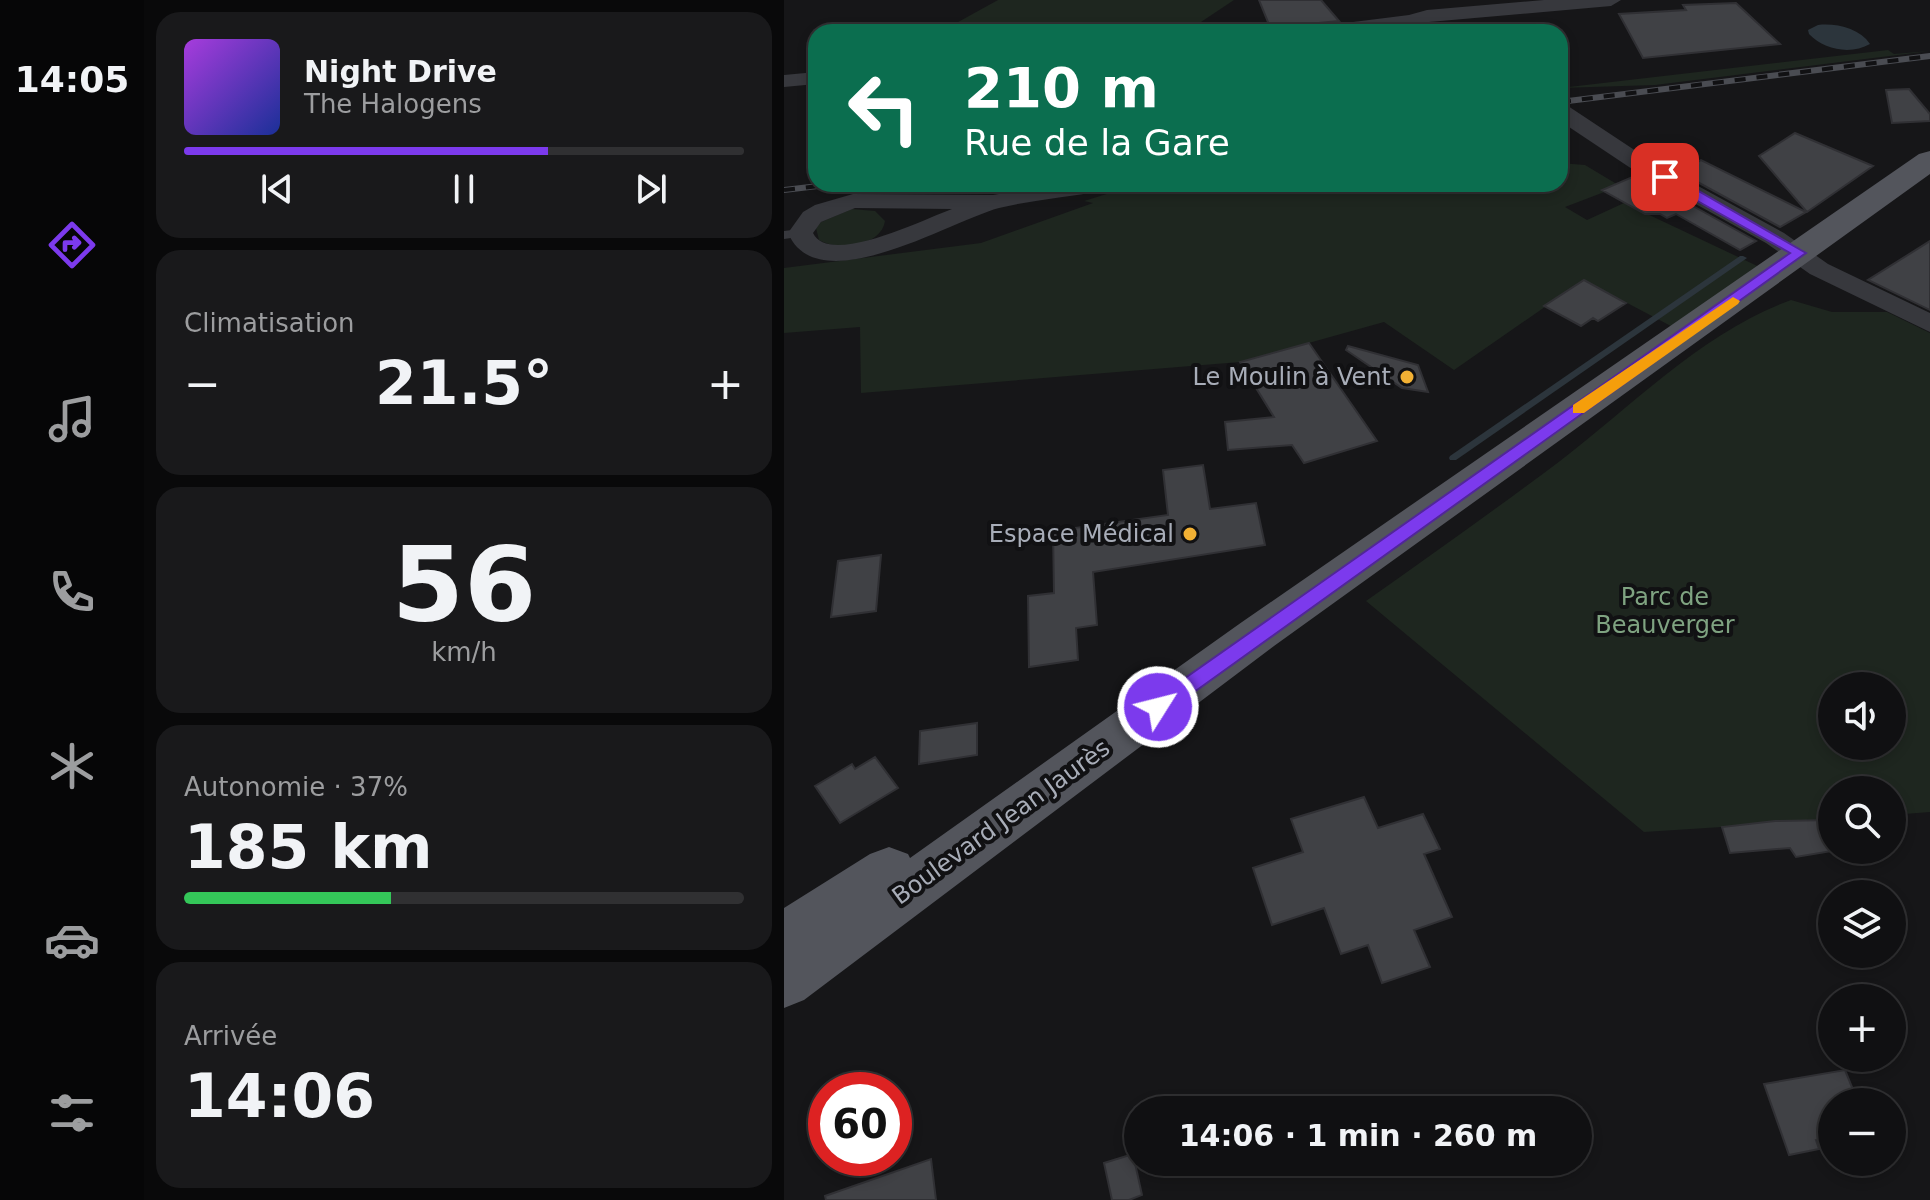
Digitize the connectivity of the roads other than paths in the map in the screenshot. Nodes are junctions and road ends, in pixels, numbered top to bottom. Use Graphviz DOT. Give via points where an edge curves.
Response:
graph roads {
  1 [pos="1611,0"];
  2 [pos="1390,3"];
  3 [pos="1420,18"];
  4 [pos="1378,24"];
  5 [pos="1429,24"];
  6 [pos="808,79"];
  7 [pos="784,81"];
  8 [pos="1568,117"];
  9 [pos="1568,131"];
  10 [pos="1589,131"];
  11 [pos="1930,160"];
  12 [pos="1054,192"];
  13 [pos="993,202"];
  14 [pos="882,203"];
  15 [pos="792,234"];
  16 [pos="889,239"];
  17 [pos="1799,253"];
  18 [pos="1930,324"];
  19 [pos="1258,634"];
  20 [pos="784,938"];
  21 [pos="784,981"];
  1 -- 3 [label="street"];
  2 -- 3 [label="street"];
  3 -- 4 [label="street"];
  3 -- 5 [label="street"];
  6 -- 7 [label="street"];
  8 -- 10 [label="street"];
  9 -- 10 [label="street"];
  10 -- 17 [label="street"];
  11 -- 17 [label="main road, Boulevard Jean Jaurès"];
  12 -- 13 [label="street"];
  13 -- 14 [label="street"];
  13 -- 16 [label="street"];
  14 -- 15 [label="street" via="838,205"];
  14 -- 16 [label="street" via="899,214 901,222"];
  15 -- 16 [label="street" via="810,249 840,254"];
  17 -- 18 [label="street" via="1819,269"];
  17 -- 19 [label="main road, Boulevard Jean Jaurès"];
  19 -- 20 [label="main road, Boulevard Jean Jaurès"];
  19 -- 21 [label="main road, Boulevard Jean Jaurès"];
}
